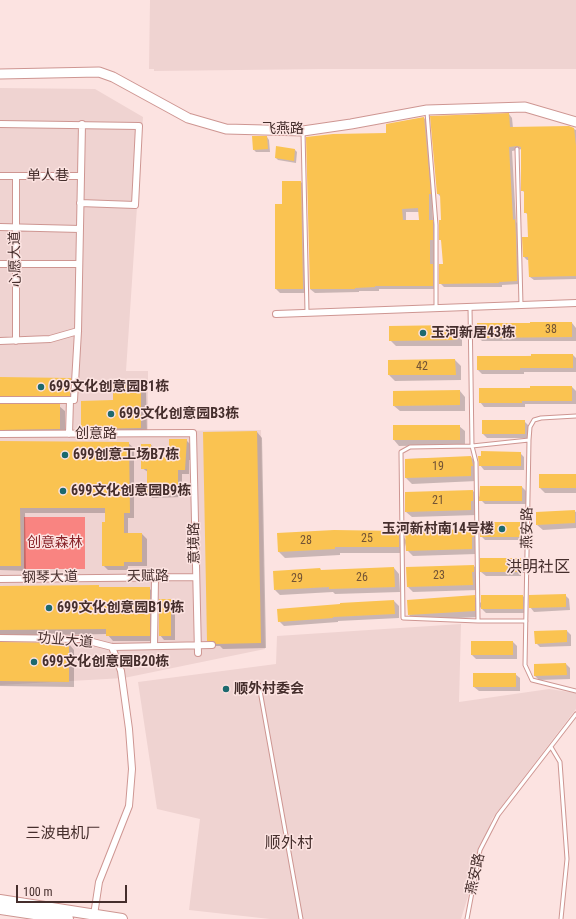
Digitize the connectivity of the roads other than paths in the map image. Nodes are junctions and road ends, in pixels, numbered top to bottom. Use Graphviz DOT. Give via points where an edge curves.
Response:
graph roads {
  1 [pos="0,74"];
  2 [pos="427,110"];
  3 [pos="576,122"];
  4 [pos="0,124"];
  5 [pos="82,124"];
  6 [pos="303,130"];
  7 [pos="517,149"];
  8 [pos="0,176"];
  9 [pos="16,176"];
  10 [pos="81,176"];
  11 [pos="80,203"];
  12 [pos="0,228"];
  13 [pos="16,228"];
  14 [pos="80,229"];
  15 [pos="0,264"];
  16 [pos="16,264"];
  17 [pos="79,264"];
  18 [pos="576,303"];
  19 [pos="521,305"];
  20 [pos="470,307"];
  21 [pos="436,308"];
  22 [pos="307,312"];
  23 [pos="276,314"];
  24 [pos="78,331"];
  25 [pos="0,341"];
  26 [pos="16,341"];
  27 [pos="0,400"];
  28 [pos="70,400"];
  29 [pos="576,416"];
  30 [pos="193,433"];
  31 [pos="0,434"];
  32 [pos="69,434"];
  33 [pos="529,440"];
  34 [pos="472,446"];
  35 [pos="155,577"];
  36 [pos="196,577"];
  37 [pos="99,578"];
  38 [pos="0,579"];
  39 [pos="478,621"];
  40 [pos="526,621"];
  41 [pos="0,638"];
  42 [pos="198,645"];
  43 [pos="212,645"];
  44 [pos="154,646"];
  45 [pos="112,647"];
  46 [pos="198,653"];
  47 [pos="259,685"];
  48 [pos="576,691"];
  49 [pos="576,714"];
  50 [pos="551,747"];
  51 [pos="0,900"];
  52 [pos="0,909"];
  53 [pos="94,915"];
  54 [pos="68,919"];
  55 [pos="122,919"];
  56 [pos="301,919"];
  57 [pos="467,919"];
  58 [pos="561,919"];
  1 -- 6 [label="street, 飞燕路" via="99,72 188,118 226,129"];
  2 -- 3 [label="street, 飞燕路" via="525,107"];
  2 -- 6 [label="street, 飞燕路"];
  2 -- 21 [label="lane" via="436,224"];
  4 -- 5 [label="street"];
  5 -- 10 [label="street"];
  5 -- 11 [label="street" via="140,126 135,205"];
  6 -- 22 [label="lane"];
  7 -- 19 [label="lane"];
  8 -- 9 [label="street, 单人巷"];
  9 -- 10 [label="street, 单人巷"];
  9 -- 13 [label="street, 心愿大道"];
  10 -- 11 [label="street"];
  11 -- 14 [label="street"];
  12 -- 13 [label="street"];
  13 -- 14 [label="street"];
  13 -- 16 [label="street, 心愿大道"];
  14 -- 17 [label="street"];
  15 -- 16 [label="street"];
  16 -- 17 [label="street"];
  16 -- 26 [label="street, 心愿大道"];
  17 -- 24 [label="street"];
  18 -- 19 [label="street"];
  19 -- 20 [label="street"];
  20 -- 21 [label="street"];
  20 -- 34 [label="lane"];
  21 -- 22 [label="street"];
  22 -- 23 [label="street"];
  24 -- 26 [label="street" via="50,339"];
  24 -- 28 [label="street" via="74,400"];
  25 -- 26 [label="street"];
  27 -- 28 [label="street"];
  28 -- 32 [label="street"];
  29 -- 33 [label="lane, 燕安路" via="534,420 530,427"];
  30 -- 32 [label="street, 创意路"];
  30 -- 36 [label="street, 意境路"];
  31 -- 32 [label="street, 创意路"];
  33 -- 34 [label="lane"];
  33 -- 40 [label="lane, 燕安路"];
  34 -- 39 [label="lane" via="476,462"];
  34 -- 39 [label="lane" via="410,447 401,452 403,618"];
  35 -- 36 [label="street, 天赋路"];
  35 -- 37 [label="street, 天赋路"];
  35 -- 44 [label="street"];
  36 -- 42 [label="street, 意境路"];
  37 -- 38 [label="street, 钢琴大道"];
  39 -- 40 [label="lane"];
  40 -- 48 [label="lane, 燕安路" via="525,665 532,680"];
  41 -- 45 [label="street, 功业大道" via="81,640"];
  42 -- 43 [label="street, 功业大道"];
  42 -- 44 [label="street, 功业大道"];
  42 -- 46 [label="street, 意境路"];
  44 -- 45 [label="street, 功业大道"];
  45 -- 53 [label="street" via="120,671 132,769 129,806 99,882"];
  47 -- 56 [label="lane"];
  49 -- 50 [label="lane, 燕安路"];
  50 -- 57 [label="lane, 燕安路" via="498,815 480,850"];
  50 -- 58 [label="lane" via="560,762 567,859"];
  51 -- 53 [label="main road"];
  52 -- 54 [label="main road"];
  53 -- 55 [label="main road"];
}
